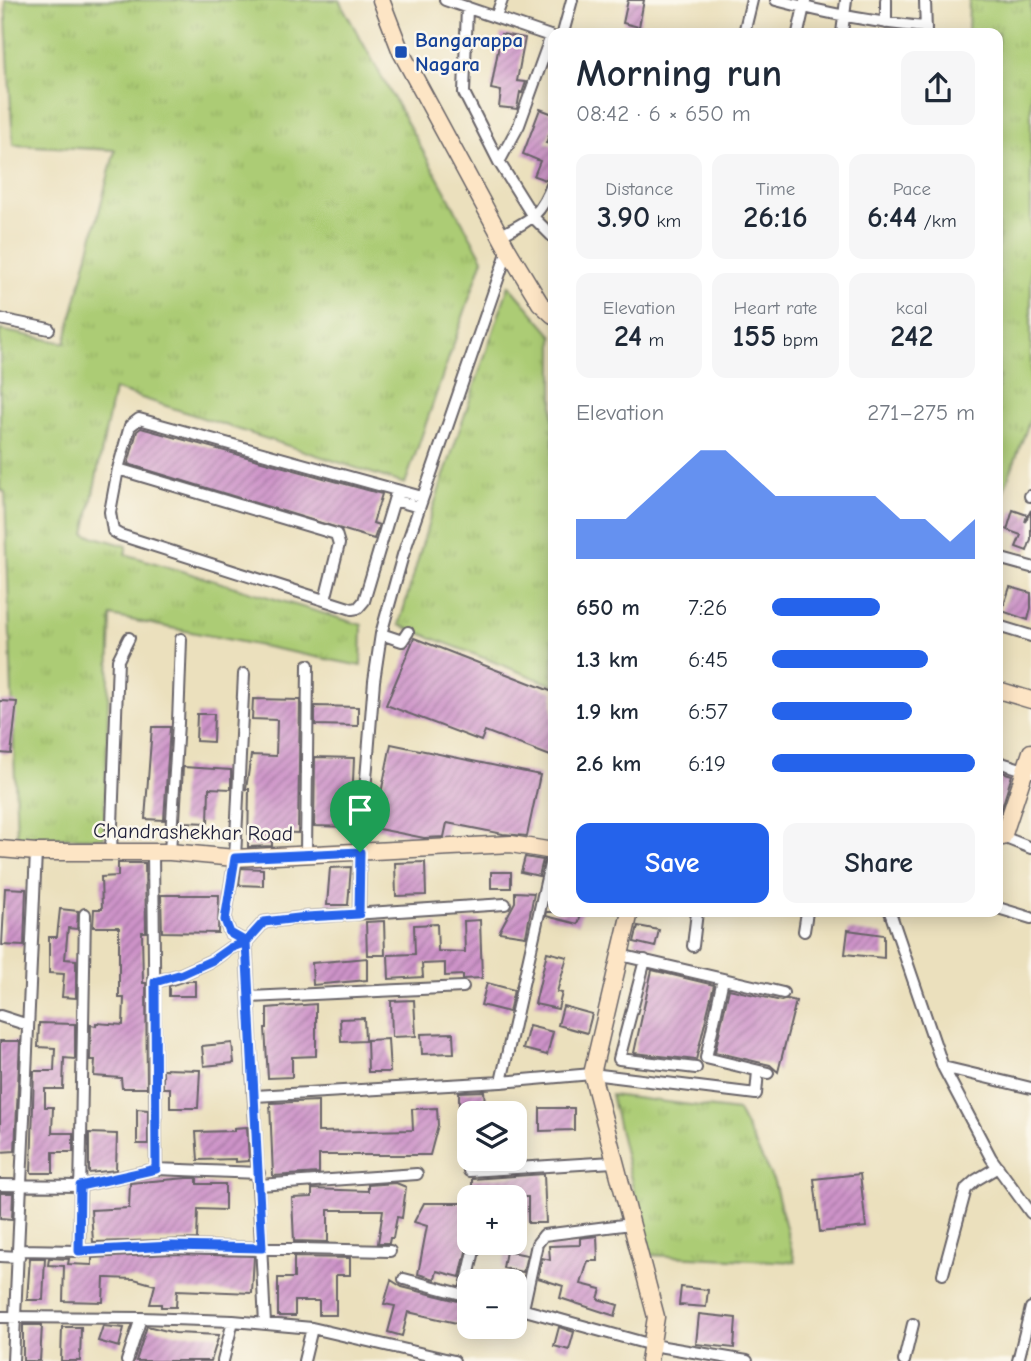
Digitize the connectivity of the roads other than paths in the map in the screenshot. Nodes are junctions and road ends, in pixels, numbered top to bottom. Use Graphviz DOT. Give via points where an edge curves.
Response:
graph roads {
  1 [pos="381,0"];
  2 [pos="445,0"];
  3 [pos="502,0"];
  4 [pos="572,0"];
  5 [pos="752,0"];
  6 [pos="776,0"];
  7 [pos="846,0"];
  8 [pos="886,0"];
  9 [pos="926,0"];
  10 [pos="805,4"];
  11 [pos="467,7"];
  12 [pos="844,16"];
  13 [pos="496,17"];
  14 [pos="892,27"];
  15 [pos="564,28"];
  16 [pos="745,28"];
  17 [pos="799,28"];
  18 [pos="843,28"];
  19 [pos="926,28"];
  20 [pos="548,35"];
  21 [pos="548,47"];
  22 [pos="499,162"];
  23 [pos="548,193"];
  24 [pos="534,218"];
  25 [pos="548,232"];
  26 [pos="504,243"];
  27 [pos="548,310"];
  28 [pos="0,319"];
  29 [pos="49,329"];
  30 [pos="118,469"];
  31 [pos="396,495"];
  32 [pos="421,502"];
  33 [pos="1003,559"];
  34 [pos="1031,567"];
  35 [pos="325,600"];
  36 [pos="1003,628"];
  37 [pos="408,632"];
  38 [pos="381,635"];
  39 [pos="1031,636"];
  40 [pos="129,638"];
  41 [pos="181,639"];
  42 [pos="309,665"];
  43 [pos="244,674"];
  44 [pos="1003,692"];
  45 [pos="1031,701"];
  46 [pos="1031,752"];
  47 [pos="1003,764"];
  48 [pos="1028,771"];
  49 [pos="1003,829"];
  50 [pos="1003,837"];
  51 [pos="1031,848"];
  52 [pos="0,849"];
  53 [pos="548,850"];
  54 [pos="36,852"];
  55 [pos="111,852"];
  56 [pos="153,852"];
  57 [pos="170,852"];
  58 [pos="360,852"];
  59 [pos="306,854"];
  60 [pos="235,858"];
  61 [pos="548,874"];
  62 [pos="505,904"];
  63 [pos="1003,910"];
  64 [pos="85,914"];
  65 [pos="359,914"];
  66 [pos="629,917"];
  67 [pos="697,917"];
  68 [pos="806,917"];
  69 [pos="892,917"];
  70 [pos="1031,918"];
  71 [pos="804,931"];
  72 [pos="246,942"];
  73 [pos="693,946"];
  74 [pos="620,955"];
  75 [pos="645,961"];
  76 [pos="723,979"];
  77 [pos="155,982"];
  78 [pos="463,987"];
  79 [pos="783,993"];
  80 [pos="250,997"];
  81 [pos="0,1016"];
  82 [pos="28,1025"];
  83 [pos="603,1027"];
  84 [pos="626,1031"];
  85 [pos="625,1060"];
  86 [pos="670,1066"];
  87 [pos="943,1066"];
  88 [pos="696,1068"];
  89 [pos="592,1074"];
  90 [pos="622,1078"];
  91 [pos="502,1082"];
  92 [pos="669,1083"];
  93 [pos="1031,1088"];
  94 [pos="256,1096"];
  95 [pos="613,1162"];
  96 [pos="527,1167"];
  97 [pos="998,1167"];
  98 [pos="156,1169"];
  99 [pos="259,1173"];
  100 [pos="417,1174"];
  101 [pos="0,1185"];
  102 [pos="21,1185"];
  103 [pos="259,1185"];
  104 [pos="80,1186"];
  105 [pos="1031,1213"];
  106 [pos="631,1224"];
  107 [pos="262,1248"];
  108 [pos="79,1251"];
  109 [pos="390,1251"];
  110 [pos="19,1254"];
  111 [pos="0,1256"];
  112 [pos="943,1274"];
  113 [pos="404,1279"];
  114 [pos="527,1280"];
  115 [pos="457,1293"];
  116 [pos="1031,1308"];
  117 [pos="527,1311"];
  118 [pos="0,1317"];
  119 [pos="15,1317"];
  120 [pos="141,1318"];
  121 [pos="233,1321"];
  122 [pos="265,1324"];
  123 [pos="913,1324"];
  124 [pos="312,1328"];
  125 [pos="650,1353"];
  126 [pos="13,1361"];
  127 [pos="128,1361"];
  128 [pos="223,1361"];
  129 [pos="304,1361"];
  130 [pos="454,1361"];
  131 [pos="747,1361"];
  132 [pos="904,1361"];
  133 [pos="1018,1361"];
  1 -- 26 [label="street" via="401,52"];
  2 -- 11 [label="street"];
  3 -- 13 [label="street"];
  4 -- 15 [label="street"];
  5 -- 16 [label="street"];
  6 -- 10 [label="street"];
  7 -- 12 [label="street"];
  8 -- 14 [label="street"];
  9 -- 19 [label="street"];
  10 -- 12 [label="street"];
  10 -- 17 [label="street"];
  11 -- 13 [label="street"];
  11 -- 22 [label="street" via="464,93"];
  12 -- 14 [label="street"];
  12 -- 18 [label="street"];
  13 -- 20 [label="street"];
  21 -- 22 [label="street" via="519,125"];
  22 -- 24 [label="street"];
  23 -- 24 [label="street"];
  24 -- 25 [label="street"];
  24 -- 26 [label="street"];
  26 -- 27 [label="street"];
  26 -- 32 [label="street"];
  28 -- 29 [label="street"];
  30 -- 31 [label="street" via="130,426 139,419"];
  30 -- 35 [label="street" via="110,520 113,531"];
  30 -- 35 [label="street" via="336,534 339,544"];
  31 -- 32 [label="street"];
  31 -- 35 [label="street" via="361,606 352,609"];
  32 -- 38 [label="street"];
  33 -- 34 [label="street"];
  36 -- 39 [label="street"];
  37 -- 38 [label="street" via="402,641"];
  38 -- 58 [label="street"];
  40 -- 55 [label="street" via="118,660"];
  41 -- 57 [label="street"];
  42 -- 59 [label="street"];
  43 -- 60 [label="street"];
  44 -- 45 [label="street"];
  46 -- 48 [label="street"];
  47 -- 48 [label="street"];
  48 -- 49 [label="street"];
  50 -- 51 [label="street"];
  52 -- 54 [label="street, Chandrashekhar Road"];
  53 -- 58 [label="street, Chandrashekhar Road" via="511,844"];
  54 -- 55 [label="street, Chandrashekhar Road"];
  54 -- 82 [label="street"];
  55 -- 56 [label="street, Chandrashekhar Road"];
  56 -- 57 [label="street, Chandrashekhar Road"];
  56 -- 77 [label="street"];
  57 -- 60 [label="street, Chandrashekhar Road"];
  58 -- 59 [label="street, Chandrashekhar Road"];
  58 -- 65 [label="street"];
  59 -- 60 [label="street, Chandrashekhar Road"];
  60 -- 72 [label="street" via="225,920 230,933"];
  61 -- 91 [label="street"];
  62 -- 65 [label="street"];
  63 -- 70 [label="street"];
  64 -- 104 [label="street"];
  65 -- 72 [label="street" via="264,922"];
  66 -- 74 [label="street"];
  67 -- 73 [label="street"];
  68 -- 71 [label="street"];
  69 -- 87 [label="street"];
  72 -- 77 [label="street" via="182,974"];
  72 -- 80 [label="street"];
  74 -- 75 [label="street"];
  74 -- 83 [label="street"];
  75 -- 76 [label="street"];
  75 -- 84 [label="street"];
  76 -- 79 [label="street"];
  76 -- 92 [label="street" via="706,1058 763,1072 756,1094"];
  77 -- 98 [label="street"];
  78 -- 80 [label="street"];
  80 -- 94 [label="street"];
  81 -- 82 [label="street"];
  82 -- 102 [label="street"];
  83 -- 84 [label="street"];
  83 -- 89 [label="street"];
  84 -- 85 [label="street" via="619,1057"];
  85 -- 86 [label="street"];
  85 -- 90 [label="street"];
  86 -- 88 [label="street"];
  86 -- 92 [label="street"];
  87 -- 93 [label="street"];
  87 -- 97 [label="street"];
  89 -- 90 [label="street"];
  89 -- 91 [label="street"];
  89 -- 95 [label="street"];
  90 -- 92 [label="street"];
  91 -- 94 [label="street"];
  94 -- 99 [label="street"];
  95 -- 96 [label="street"];
  95 -- 106 [label="street"];
  97 -- 105 [label="street"];
  97 -- 112 [label="street" via="966,1189"];
  98 -- 99 [label="street"];
  98 -- 104 [label="street"];
  99 -- 103 [label="street"];
  100 -- 103 [label="street"];
  101 -- 102 [label="street"];
  102 -- 104 [label="street"];
  102 -- 110 [label="street"];
  103 -- 107 [label="street"];
  104 -- 108 [label="street"];
  106 -- 114 [label="street" via="544,1235"];
  106 -- 125 [label="street" via="656,1317"];
  107 -- 108 [label="street"];
  107 -- 109 [label="street"];
  107 -- 122 [label="street"];
  108 -- 110 [label="street"];
  110 -- 111 [label="street"];
  110 -- 119 [label="street"];
  113 -- 115 [label="street"];
  116 -- 133 [label="street"];
  117 -- 125 [label="street"];
  118 -- 119 [label="street"];
  119 -- 120 [label="street"];
  119 -- 126 [label="street"];
  120 -- 121 [label="street"];
  120 -- 127 [label="street"];
  121 -- 122 [label="street"];
  121 -- 128 [label="street"];
  122 -- 124 [label="street"];
  123 -- 132 [label="street"];
  124 -- 129 [label="street"];
  124 -- 130 [label="street"];
  125 -- 131 [label="street"];
}
